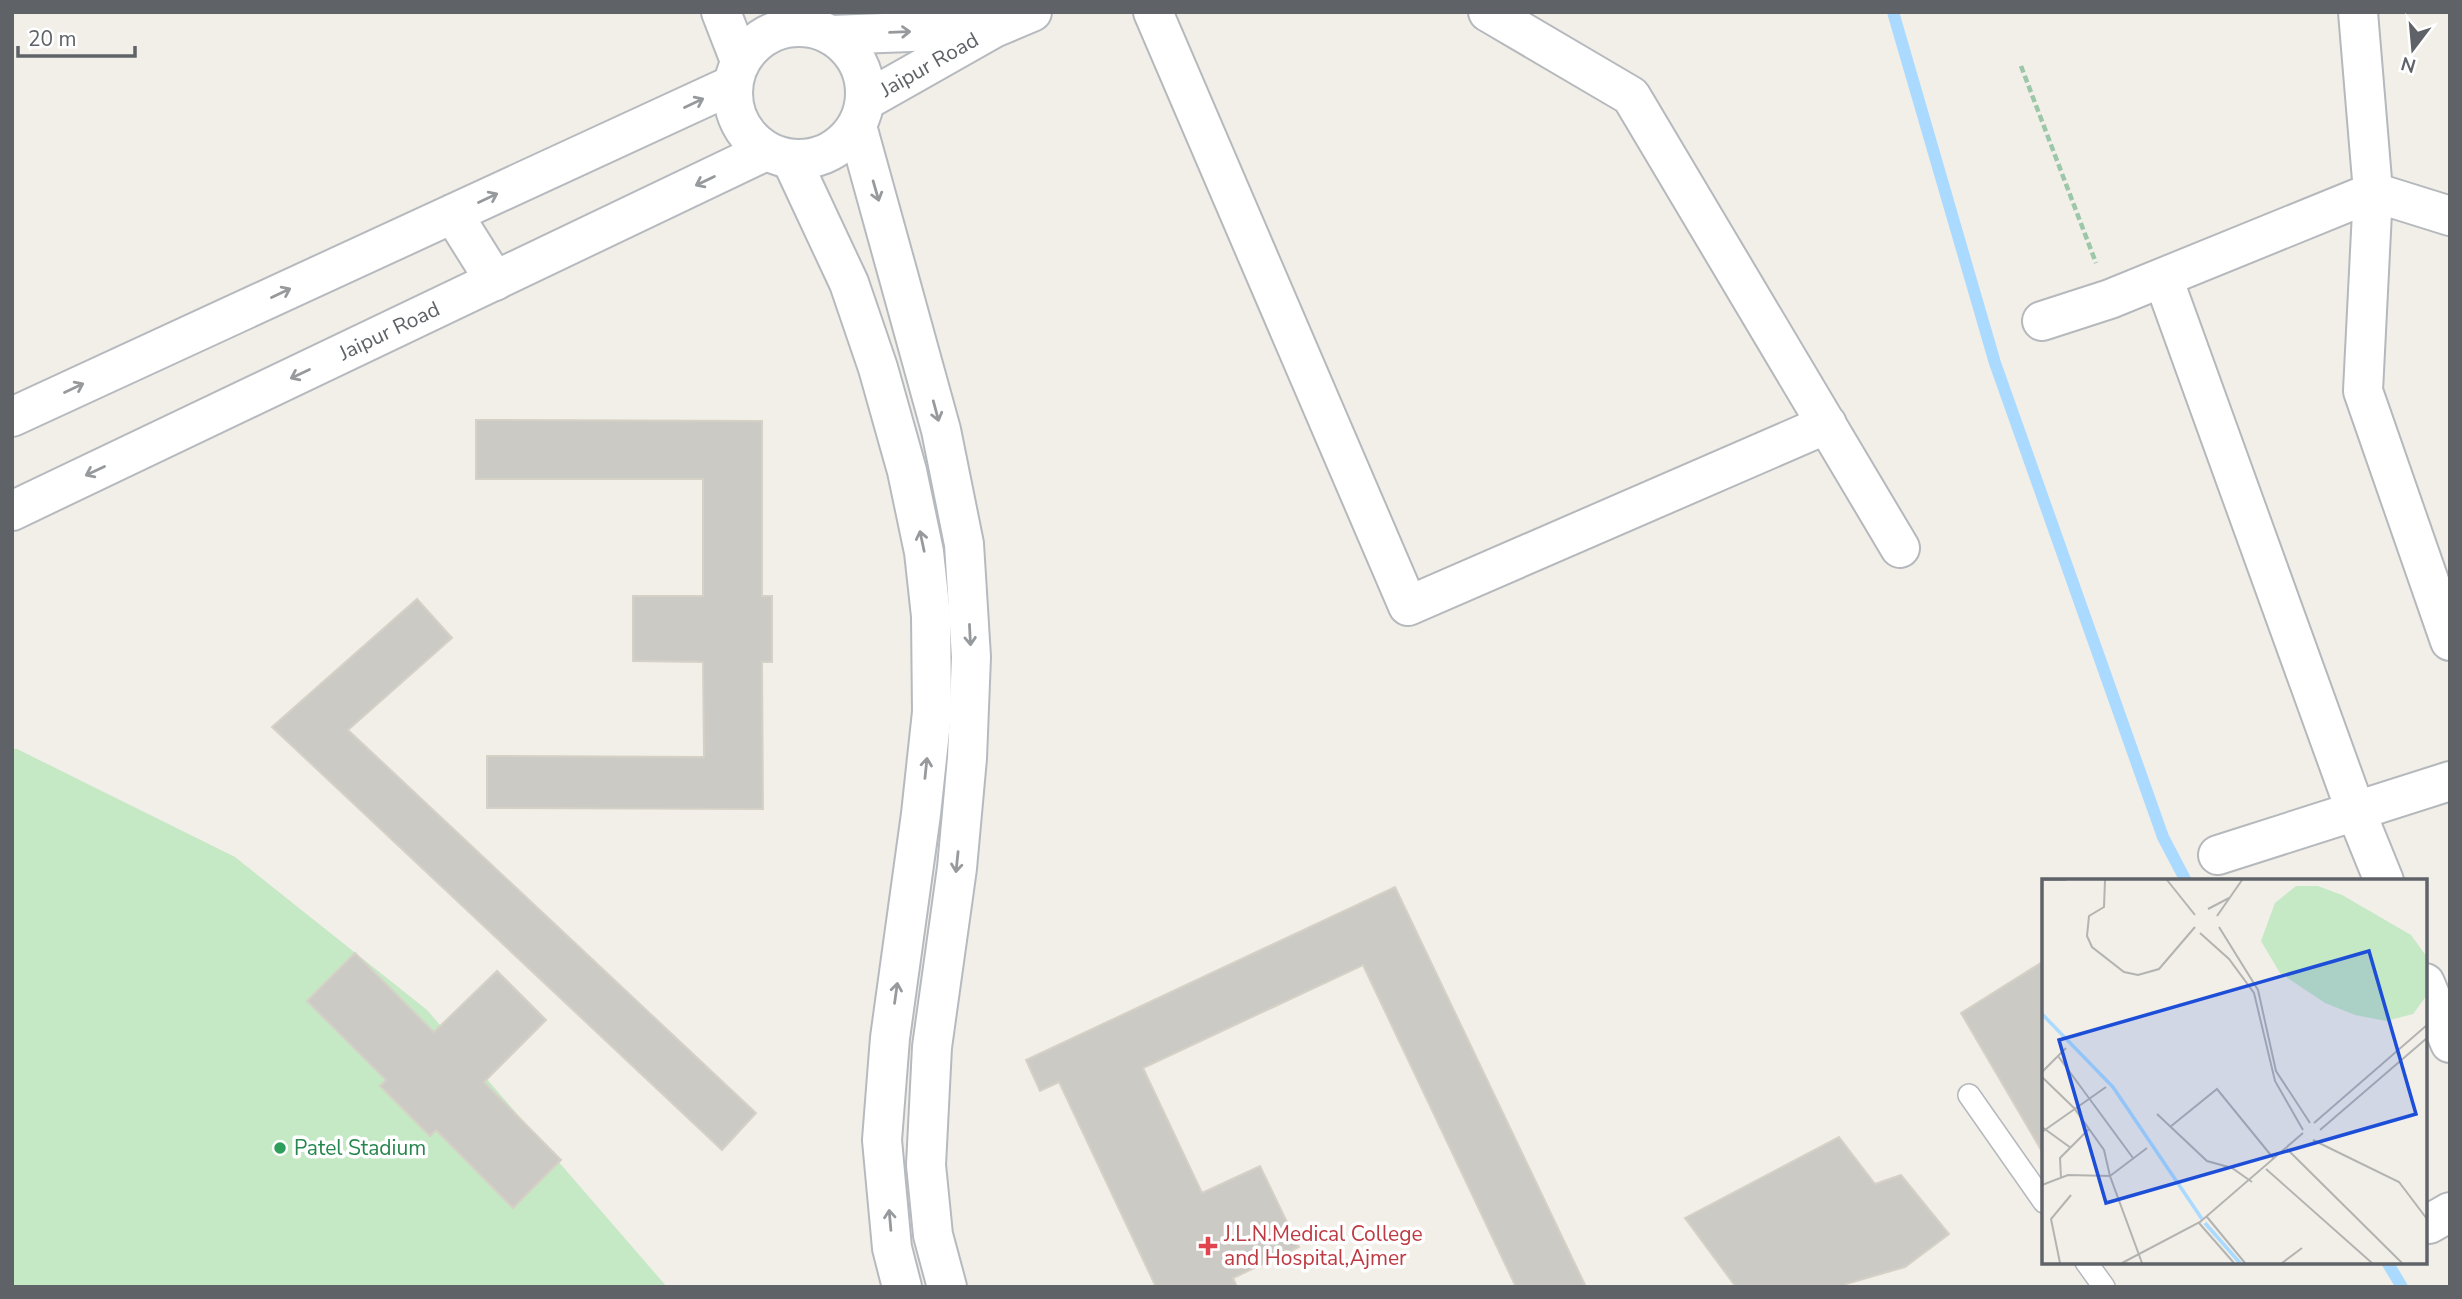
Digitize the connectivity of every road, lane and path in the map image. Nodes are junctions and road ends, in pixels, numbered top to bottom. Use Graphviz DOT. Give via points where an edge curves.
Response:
graph roads {
  1 [pos="720,12"];
  2 [pos="1153,12"];
  3 [pos="1488,12"];
  4 [pos="2358,12"];
  5 [pos="1013,18"];
  6 [pos="811,25"];
  7 [pos="2021,66"];
  8 [pos="736,73"];
  9 [pos="861,113"];
  10 [pos="779,155"];
  11 [pos="2373,192"];
  12 [pos="453,214"];
  13 [pos="2450,216"];
  14 [pos="2163,278"];
  15 [pos="495,281"];
  16 [pos="2110,299"];
  17 [pos="2042,321"];
  18 [pos="12,417"];
  19 [pos="1827,424"];
  20 [pos="12,511"];
  21 [pos="1900,548"];
  22 [pos="2440,578"];
  23 [pos="2450,641"];
  24 [pos="2450,781"];
  25 [pos="2356,812"];
  26 [pos="2218,855"];
  27 [pos="2383,879"];
  28 [pos="2427,988"];
  29 [pos="2450,1043"];
  30 [pos="1969,1095"];
  31 [pos="2042,1199"];
  32 [pos="2087,1264"];
  33 [pos="902,1287"];
  34 [pos="947,1287"];
  35 [pos="2104,1287"];
  1 -- 8 [label="street"];
  2 -- 19 [label="street" via="1408,606"];
  3 -- 19 [label="street" via="1631,96"];
  4 -- 11 [label="street"];
  6 -- 5 [label="street, Jaipur Road, one-way"];
  5 -- 9 [label="street, Jaipur Road"];
  6 -- 8 [label="street" via="780,29 757,41"];
  6 -- 9 [label="street" via="851,52 863,75"];
  7 -- 16 [label="path"];
  8 -- 10 [label="street" via="734,111 746,134"];
  12 -- 8 [label="street, one-way"];
  9 -- 10 [label="street" via="841,145 817,158"];
  9 -- 34 [label="street, one-way" via="941,430 964,544 971,657 967,758 932,1047 926,1165 933,1235"];
  10 -- 15 [label="street, Jaipur Road, one-way"];
  33 -- 10 [label="street, one-way" via="892,1248 882,1140 890,1038 932,712 931,616 924,552 906,471 849,283"];
  11 -- 13 [label="street"];
  11 -- 14 [label="street"];
  11 -- 22 [label="street" via="2362,391"];
  12 -- 15 [label="street"];
  18 -- 12 [label="street, one-way"];
  14 -- 16 [label="street"];
  14 -- 25 [label="street"];
  15 -- 20 [label="street, Jaipur Road, one-way"];
  16 -- 17 [label="street"];
  19 -- 21 [label="street"];
  22 -- 23 [label="street"];
  24 -- 25 [label="street"];
  25 -- 26 [label="street"];
  25 -- 27 [label="street"];
  28 -- 29 [label="street"];
  30 -- 31 [label="lane"];
  32 -- 35 [label="lane"];
}
